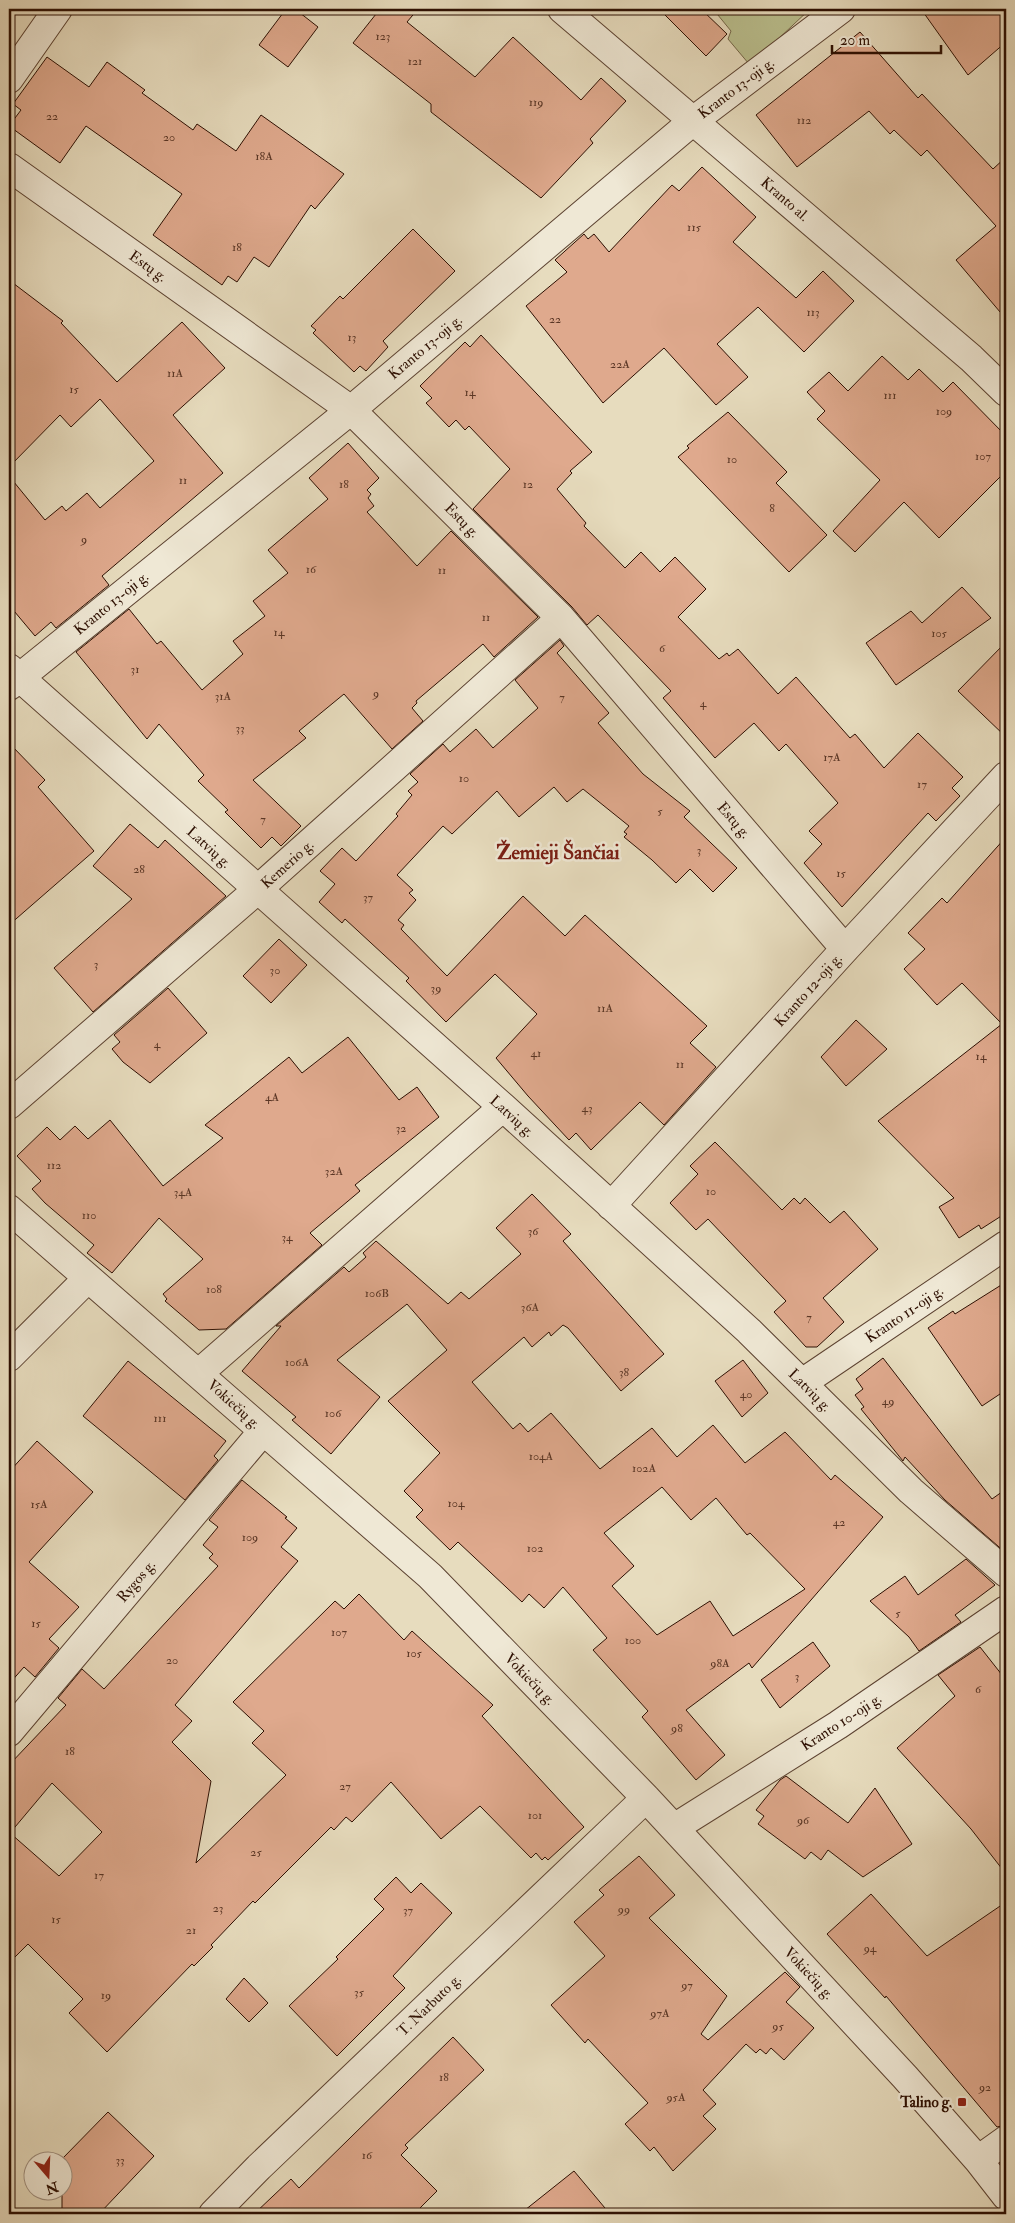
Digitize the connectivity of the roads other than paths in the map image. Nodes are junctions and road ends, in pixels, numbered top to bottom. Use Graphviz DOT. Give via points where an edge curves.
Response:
graph roads {
  1 [pos="58,9"];
  2 [pos="562,9"];
  3 [pos="841,9"];
  4 [pos="9,80"];
  5 [pos="694,121"];
  6 [pos="9,166"];
  7 [pos="1006,392"];
  8 [pos="351,410"];
  9 [pos="561,618"];
  10 [pos="12,677"];
  11 [pos="1006,776"];
  12 [pos="257,890"];
  13 [pos="845,949"];
  14 [pos="9,1105"];
  15 [pos="503,1107"];
  16 [pos="612,1206"];
  17 [pos="9,1209"];
  18 [pos="1006,1245"];
  19 [pos="88,1278"];
  20 [pos="9,1357"];
  21 [pos="199,1373"];
  22 [pos="802,1383"];
  23 [pos="263,1430"];
  24 [pos="1006,1573"];
  25 [pos="1006,1610"];
  26 [pos="9,1732"];
  27 [pos="646,1798"];
  28 [pos="674,1828"];
  29 [pos="1006,2140"];
  30 [pos="978,2160"];
  31 [pos="1006,2196"];
  32 [pos="213,2214"];
  1 -- 4 [label="street"];
  2 -- 5 [label="street, Kranto al."];
  3 -- 5 [label="street, Kranto 13-oji g."];
  5 -- 7 [label="street, Kranto al." via="971,358"];
  5 -- 8 [label="street, Kranto 13-oji g."];
  6 -- 8 [label="street, Estų g."];
  8 -- 9 [label="street, Estų g."];
  8 -- 10 [label="street, Kranto 13-oji g."];
  9 -- 12 [label="street, Kemerio g."];
  9 -- 13 [label="street, Estų g."];
  10 -- 12 [label="street, Latvių g."];
  11 -- 13 [label="street, Kranto 12-oji g."];
  12 -- 14 [label="street, Kemerio g."];
  12 -- 15 [label="street, Latvių g."];
  13 -- 16 [label="street, Kranto 12-oji g."];
  15 -- 16 [label="street, Latvių g."];
  15 -- 21 [label="street"];
  16 -- 22 [label="street, Latvių g."];
  17 -- 19 [label="street, Vokiečių g."];
  18 -- 22 [label="street, Kranto 11-oji g."];
  19 -- 20 [label="street"];
  19 -- 21 [label="street, Vokiečių g."];
  21 -- 23 [label="street, Vokiečių g."];
  22 -- 24 [label="street, Latvių g." via="911,1491"];
  23 -- 26 [label="street, Rygos g."];
  23 -- 27 [label="street, Vokiečių g." via="430,1576"];
  25 -- 28 [label="street, Kranto 10-oji g." via="838,1725"];
  27 -- 28 [label="street, Vokiečių g."];
  27 -- 32 [label="street, T. Narbuto g."];
  28 -- 30 [label="street, Vokiečių g."];
  29 -- 30 [label="street"];
  30 -- 31 [label="street, Vokiečių g."];
}
